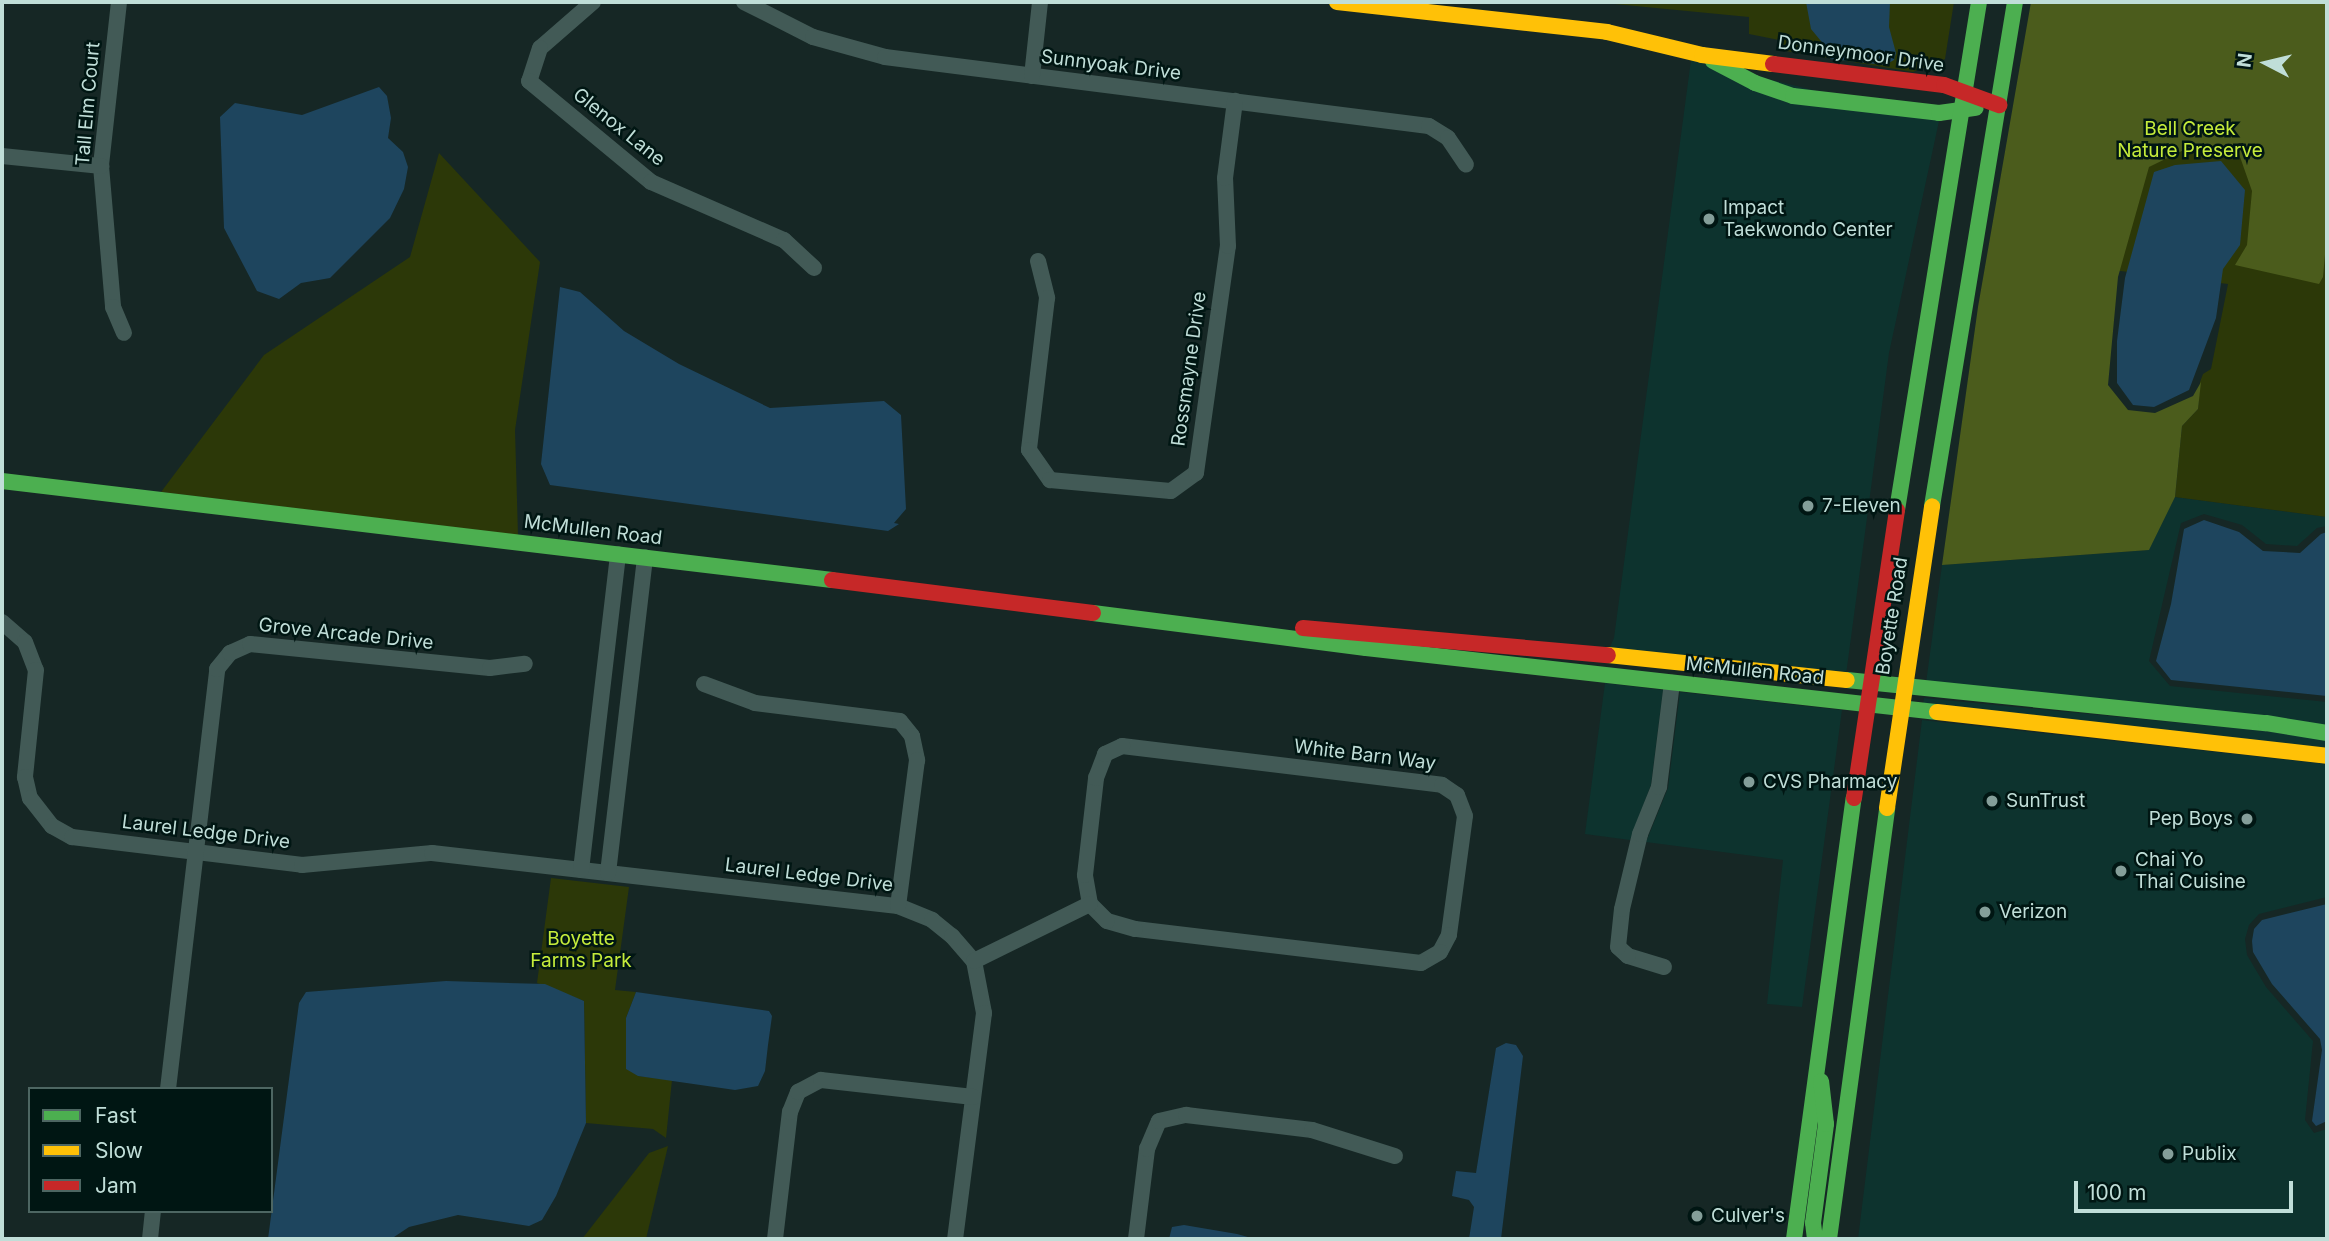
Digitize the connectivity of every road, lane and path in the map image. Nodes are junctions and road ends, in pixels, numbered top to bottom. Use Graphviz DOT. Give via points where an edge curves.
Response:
graph roads {
  1 [pos="119,2"];
  2 [pos="593,2"];
  3 [pos="744,2"];
  4 [pos="1040,2"];
  5 [pos="1339,2"];
  6 [pos="1979,2"];
  7 [pos="2015,2"];
  8 [pos="1702,55"];
  9 [pos="1032,76"];
  10 [pos="1966,93"];
  11 [pos="1235,101"];
  12 [pos="1999,105"];
  13 [pos="1963,110"];
  14 [pos="2,156"];
  15 [pos="1466,165"];
  16 [pos="101,166"];
  17 [pos="1038,261"];
  18 [pos="814,268"];
  19 [pos="124,333"];
  20 [pos="2,481"];
  21 [pos="618,554"];
  22 [pos="645,557"];
  23 [pos="2,622"];
  24 [pos="1337,637"];
  25 [pos="525,664"];
  26 [pos="1672,683"];
  27 [pos="704,684"];
  28 [pos="1869,685"];
  29 [pos="1903,688"];
  30 [pos="1866,706"];
  31 [pos="1900,710"];
  32 [pos="2327,733"];
  33 [pos="2327,756"];
  34 [pos="196,854"];
  35 [pos="581,870"];
  36 [pos="608,873"];
  37 [pos="1090,904"];
  38 [pos="898,906"];
  39 [pos="974,961"];
  40 [pos="1664,967"];
  41 [pos="1817,1066"];
  42 [pos="168,1087"];
  43 [pos="973,1097"];
  44 [pos="1395,1156"];
  45 [pos="153,1213"];
  46 [pos="150,1239"];
  47 [pos="775,1239"];
  48 [pos="956,1239"];
  49 [pos="1136,1239"];
  50 [pos="1794,1239"];
  51 [pos="1815,1239"];
  52 [pos="1829,1239"];
  1 -- 16 [label="street, Tall Elm Court"];
  2 -- 18 [label="street, Glenox Lane" via="540,48 529,81 651,182 784,240"];
  3 -- 9 [label="street, Sunnyoak Drive" via="813,37 885,57"];
  4 -- 9 [label="street"];
  5 -- 8 [label="street, Donneymoor Drive" via="1607,33"];
  6 -- 10 [label="street, Boyette Road"];
  7 -- 12 [label="street, Boyette Road"];
  8 -- 10 [label="street, Donneymoor Drive" via="1944,85"];
  8 -- 13 [label="street, Donneymoor Drive" via="1755,83 1793,96 1939,113"];
  9 -- 11 [label="street, Sunnyoak Drive"];
  10 -- 12 [label="street, Donneymoor Drive"];
  10 -- 13 [label="street, Boyette Road"];
  11 -- 15 [label="street, Sunnyoak Drive" via="1429,126 1448,138"];
  11 -- 17 [label="street, Rossmayne Drive" via="1225,178 1228,246 1196,473 1171,491 1050,480 1029,450 1047,298"];
  12 -- 13 [label="street, Donneymoor Drive"];
  12 -- 29 [label="street, Boyette Road"];
  13 -- 28 [label="street, Boyette Road"];
  14 -- 16 [label="street"];
  16 -- 19 [label="street, Tall Elm Court" via="113,307"];
  20 -- 21 [label="street, McMullen Road"];
  21 -- 22 [label="street, McMullen Road"];
  21 -- 35 [label="street"];
  22 -- 24 [label="street, McMullen Road"];
  22 -- 36 [label="street"];
  23 -- 34 [label="street, Laurel Ledge Drive" via="25,642 36,670 25,777 30,798 52,826 72,837"];
  24 -- 26 [label="street, McMullen Road"];
  24 -- 28 [label="street, McMullen Road"];
  25 -- 34 [label="street, Grove Arcade Drive" via="490,668 250,644 230,653 217,669"];
  26 -- 30 [label="street, McMullen Road"];
  26 -- 40 [label="street" via="1659,787 1640,834 1618,947 1628,956"];
  27 -- 38 [label="street" via="755,703 900,721 912,736 917,760"];
  28 -- 29 [label="street, McMullen Road"];
  28 -- 30 [label="street, Boyette Road"];
  29 -- 31 [label="street, Boyette Road"];
  29 -- 32 [label="street, McMullen Road" via="2266,723"];
  30 -- 31 [label="street, McMullen Road"];
  30 -- 41 [label="street, Boyette Road"];
  31 -- 33 [label="street, McMullen Road"];
  31 -- 52 [label="street, Boyette Road"];
  34 -- 35 [label="street, Laurel Ledge Drive" via="302,865 432,853"];
  34 -- 42 [label="street, Grove Arcade Drive"];
  35 -- 36 [label="street, Laurel Ledge Drive"];
  36 -- 38 [label="street, Laurel Ledge Drive"];
  37 -- 37 [label="street, White Barn Way" via="1085,875 1096,778 1105,754 1122,746 1442,785 1457,795 1465,816 1449,935 1440,952 1421,963 1135,929 1107,920"];
  37 -- 39 [label="street"];
  38 -- 39 [label="street, Laurel Ledge Drive" via="932,920"];
  39 -- 43 [label="street" via="984,1013"];
  41 -- 50 [label="street, Boyette Road"];
  41 -- 51 [label="street" via="1826,1124"];
  43 -- 47 [label="street" via="821,1080 798,1091 790,1112"];
  43 -- 48 [label="street"];
  44 -- 49 [label="street" via="1312,1130 1186,1115 1159,1121 1147,1149"];
  45 -- 46 [label="street"];
}
